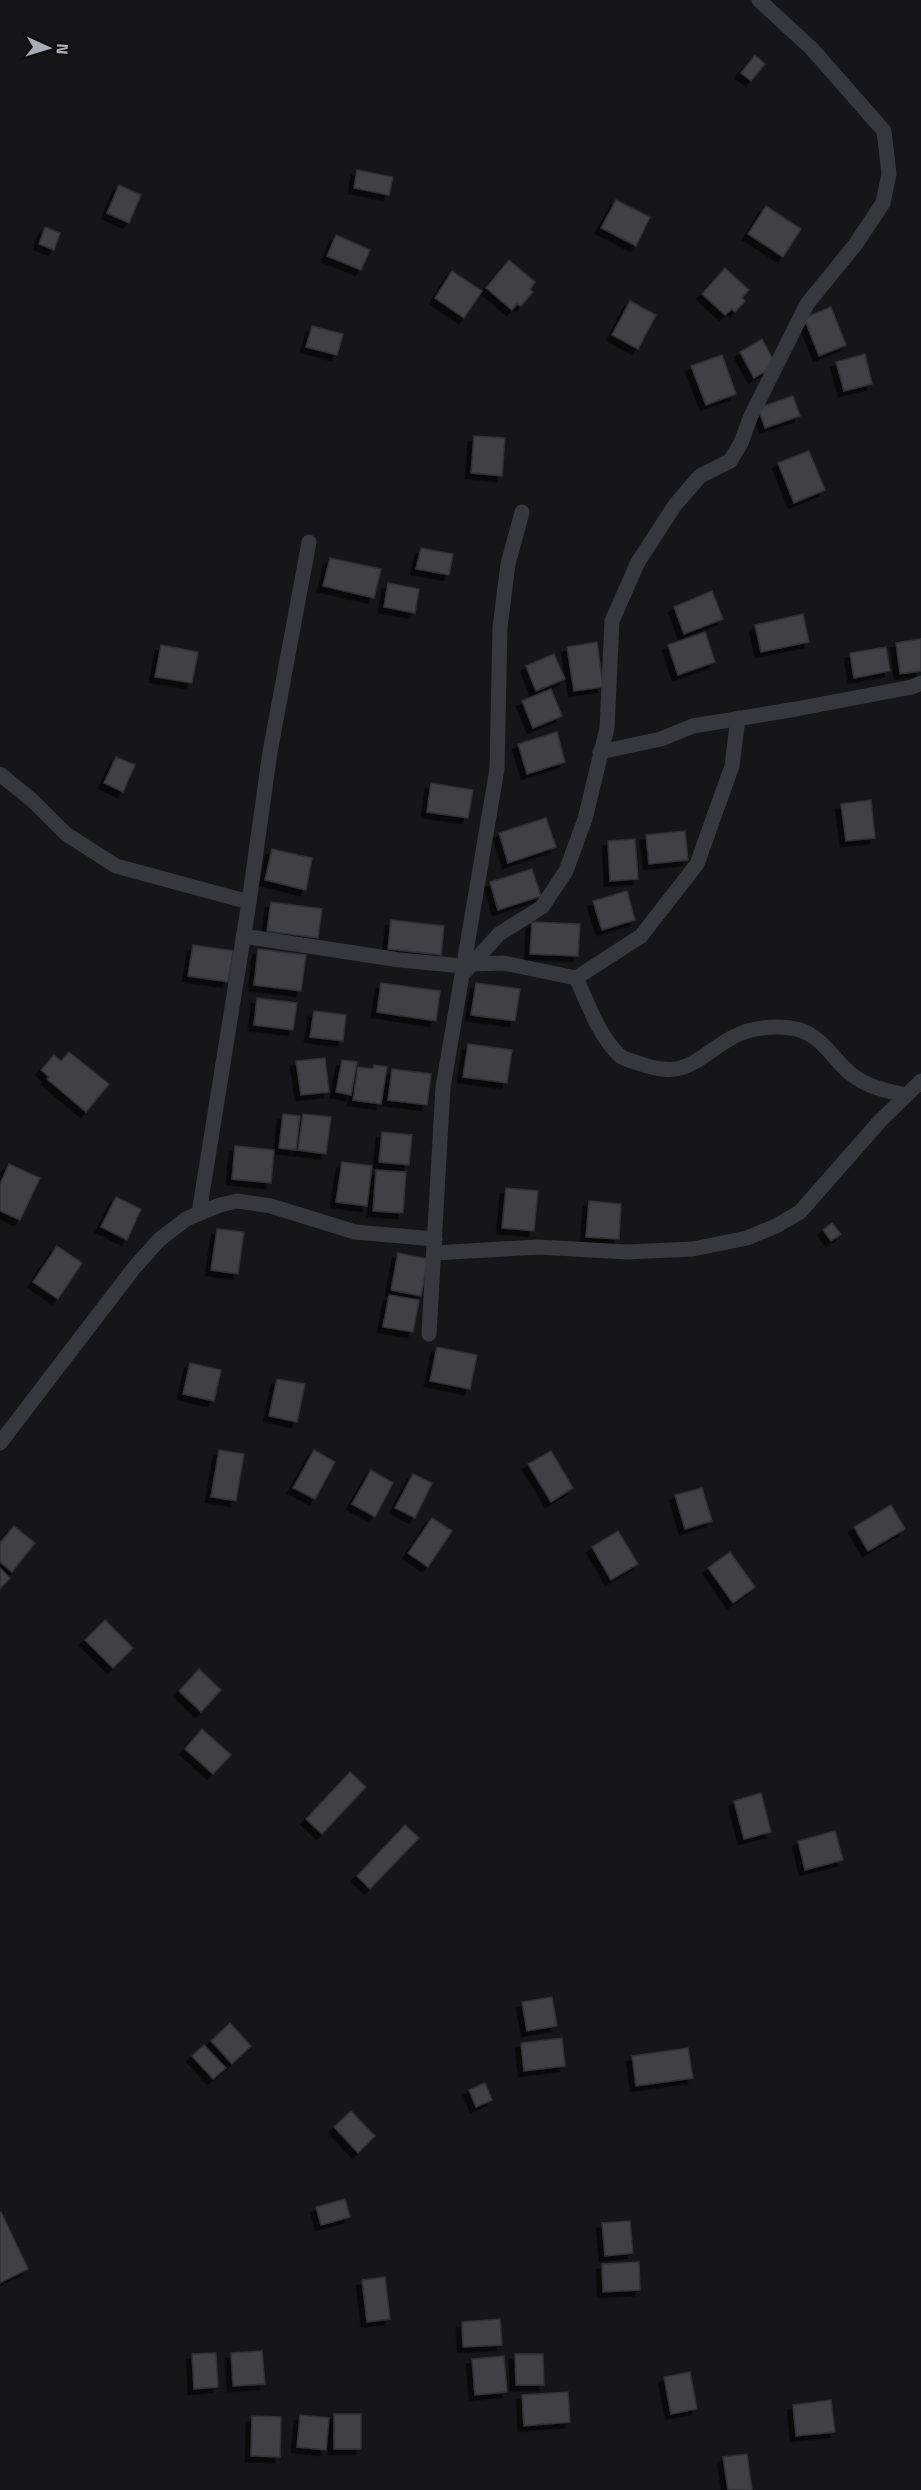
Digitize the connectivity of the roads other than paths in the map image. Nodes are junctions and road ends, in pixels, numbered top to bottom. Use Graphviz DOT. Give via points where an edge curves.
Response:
graph roads {
  1 [pos="759,0"];
  2 [pos="522,512"];
  3 [pos="309,542"];
  4 [pos="921,683"];
  5 [pos="738,718"];
  6 [pos="600,752"];
  7 [pos="0,774"];
  8 [pos="249,902"];
  9 [pos="243,936"];
  10 [pos="465,968"];
  11 [pos="576,978"];
  12 [pos="921,1081"];
  13 [pos="906,1095"];
  14 [pos="199,1214"];
  15 [pos="434,1246"];
  16 [pos="429,1334"];
  17 [pos="0,1443"];
  1 -- 6 [label="street" via="812,48 884,131 889,174 884,202 807,304 730,461 700,476 687,490 638,562 612,621 607,728"];
  2 -- 10 [label="street" via="508,564 500,627 497,769"];
  3 -- 8 [label="street" via="270,752"];
  4 -- 5 [label="street"];
  5 -- 6 [label="street"];
  5 -- 11 [label="street" via="732,766 696,864 641,936"];
  6 -- 10 [label="street" via="585,819 566,872 542,907 499,934"];
  7 -- 8 [label="street" via="66,834 116,866"];
  8 -- 9 [label="street"];
  9 -- 10 [label="street"];
  9 -- 14 [label="street"];
  10 -- 11 [label="street" via="504,963"];
  10 -- 15 [label="street" via="443,1087"];
  11 -- 13 [label="street" via="597,1023 619,1056 653,1069 679,1069 703,1059 734,1036 766,1027 801,1030 852,1075 875,1088"];
  12 -- 13 [label="street"];
  13 -- 15 [label="street" via="800,1212 747,1238 693,1249 627,1252"];
  14 -- 15 [label="street" via="237,1201 271,1206 355,1232"];
  14 -- 17 [label="street" via="159,1240 134,1268"];
  15 -- 16 [label="street"];
}
